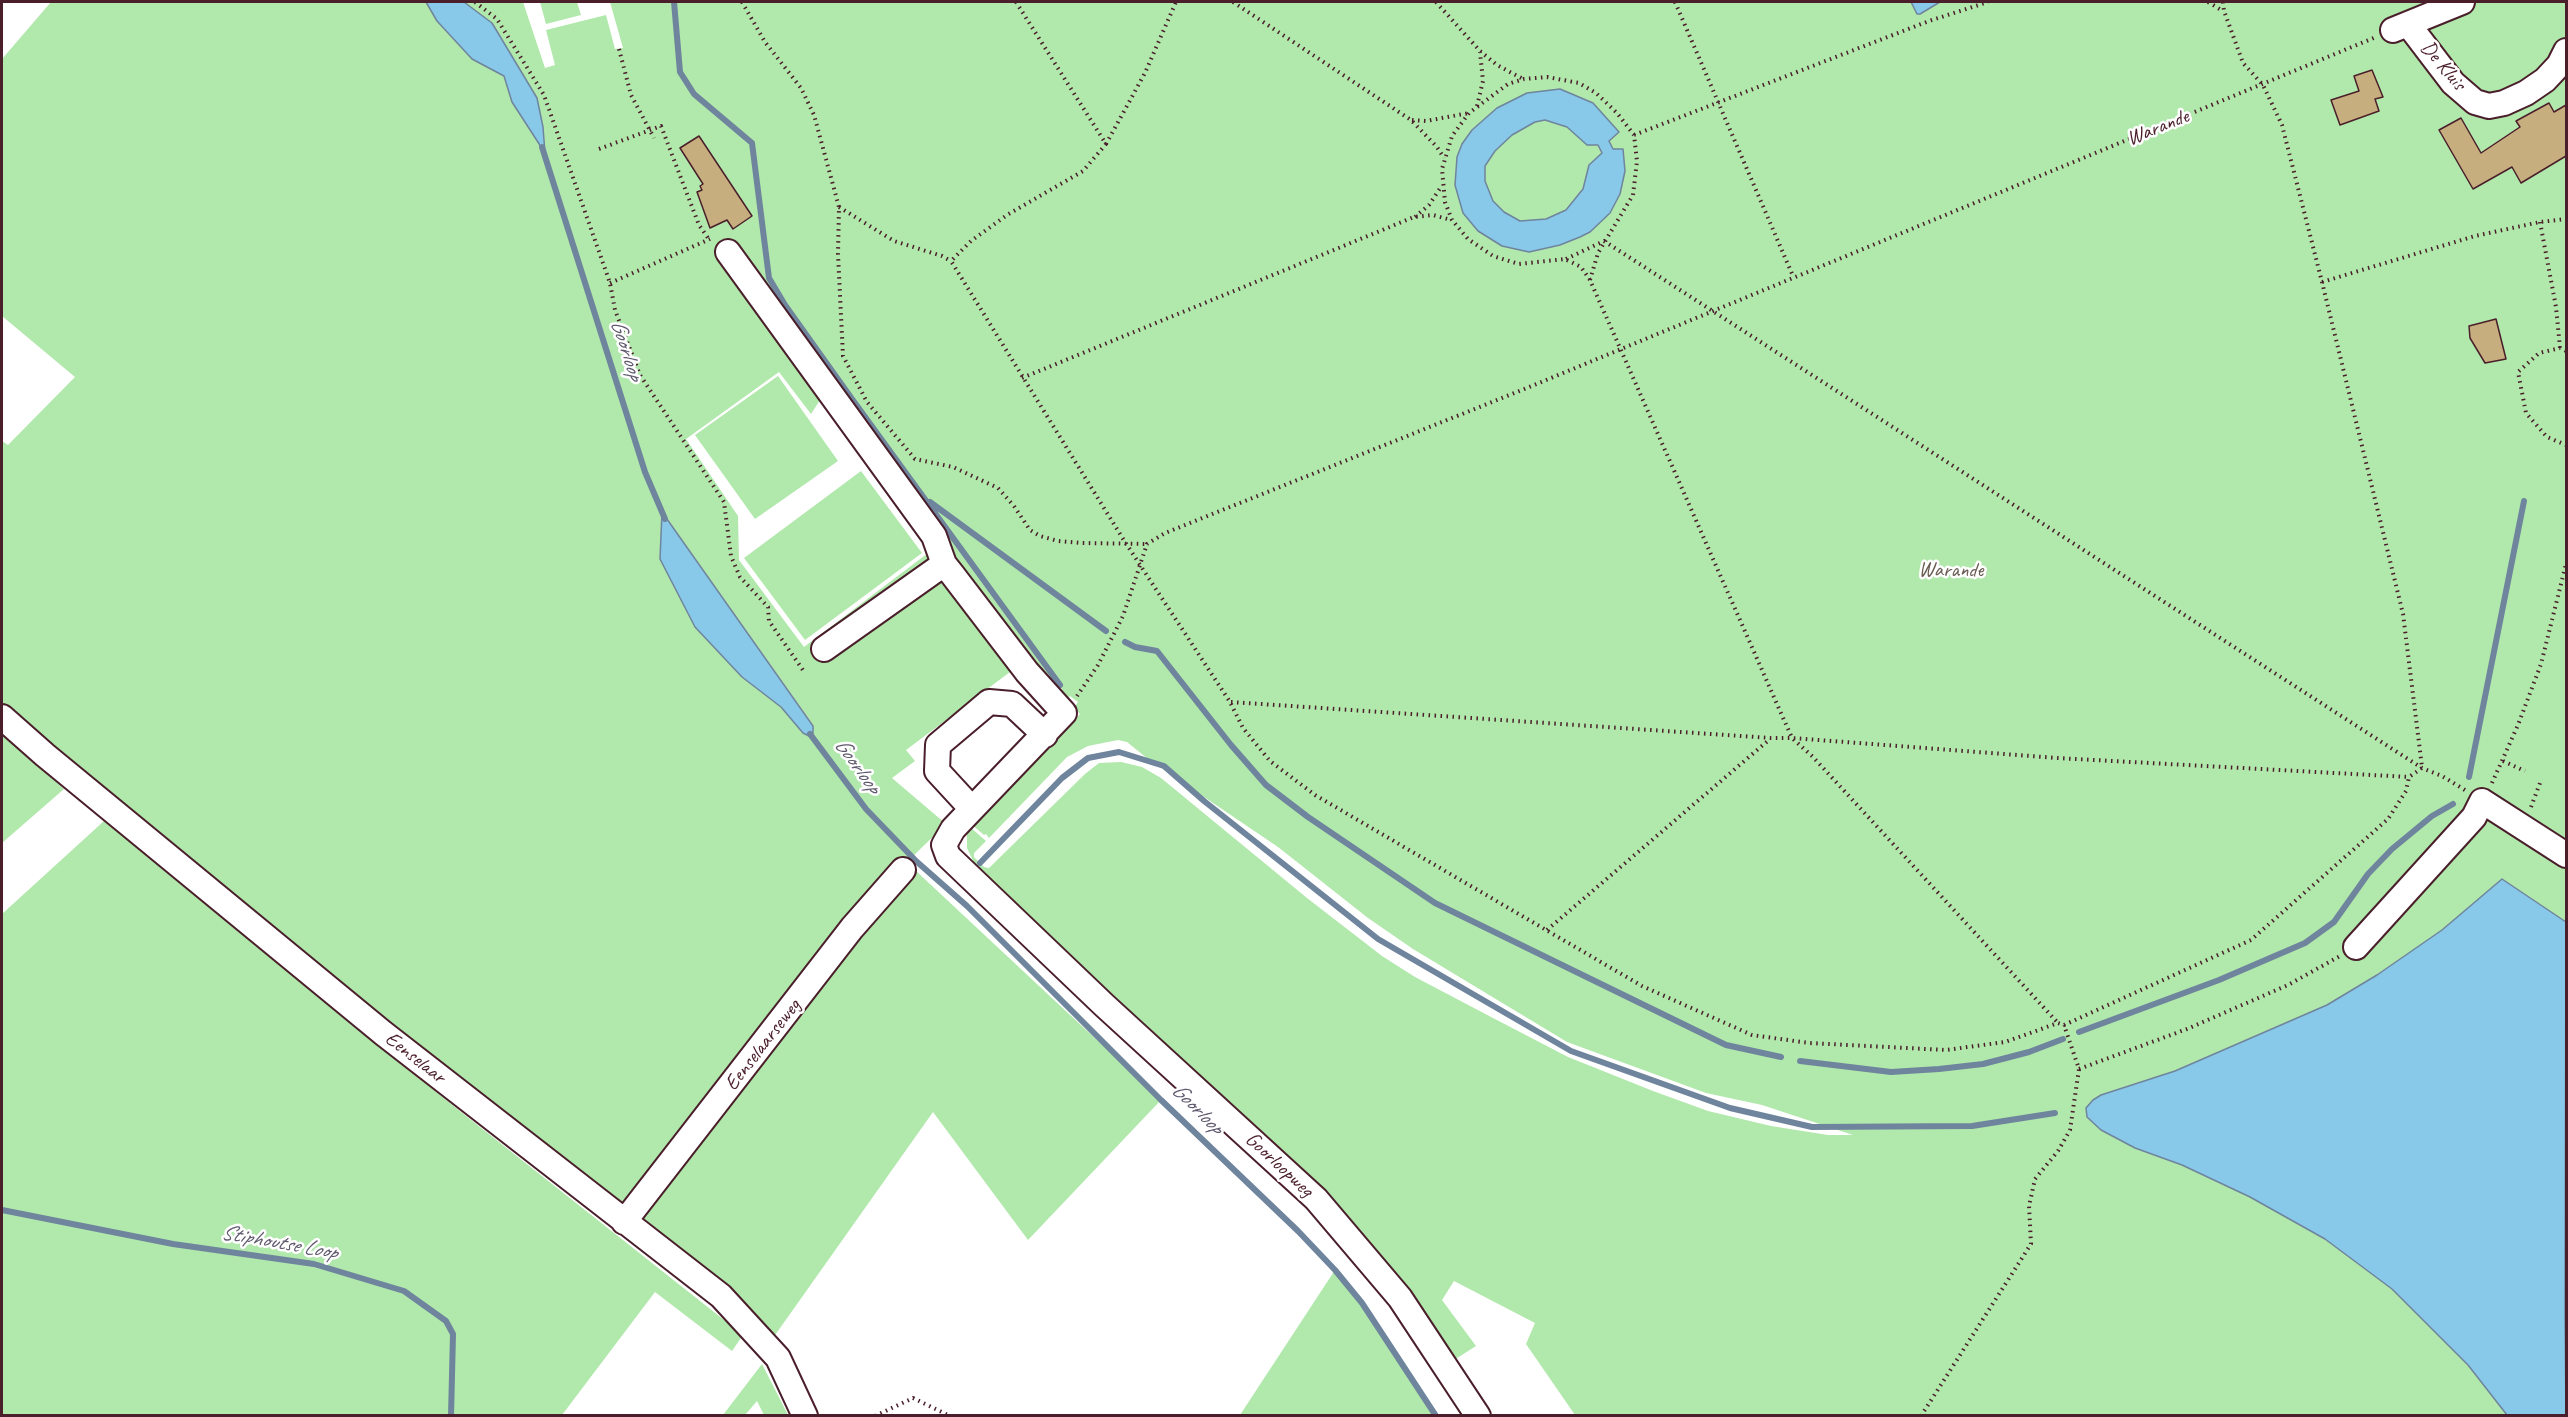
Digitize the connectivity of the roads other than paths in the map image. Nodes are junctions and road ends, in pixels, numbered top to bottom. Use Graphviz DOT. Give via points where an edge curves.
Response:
graph roads {
  1 [pos="2462,2"];
  2 [pos="2566,51"];
  3 [pos="728,252"];
  4 [pos="944,564"];
  5 [pos="824,649"];
  6 [pos="2,717"];
  7 [pos="1045,735"];
  8 [pos="972,809"];
  9 [pos="2566,855"];
  10 [pos="903,870"];
  11 [pos="2356,947"];
  12 [pos="624,1222"];
  13 [pos="806,1416"];
  14 [pos="1478,1416"];
  1 -- 2 [label="street, De Kluis" via="2401,27 2475,102 2489,106 2526,93 2545,80"];
  3 -- 4 [label="street" via="934,536"];
  4 -- 5 [label="street"];
  4 -- 7 [label="street" via="1027,672 1064,713"];
  6 -- 12 [label="street, Eenselaar" via="383,1033"];
  7 -- 8 [label="street"];
  7 -- 8 [label="street" via="1012,704 989,702 938,746 938,771"];
  8 -- 14 [label="street, Goorloopweg" via="944,845 948,856 1316,1199 1400,1298"];
  9 -- 11 [label="street" via="2482,801 2474,817"];
  10 -- 12 [label="street, Eenselaarseweg" via="852,928"];
  12 -- 13 [label="street, Eenselaar" via="721,1296 778,1358"];
}
